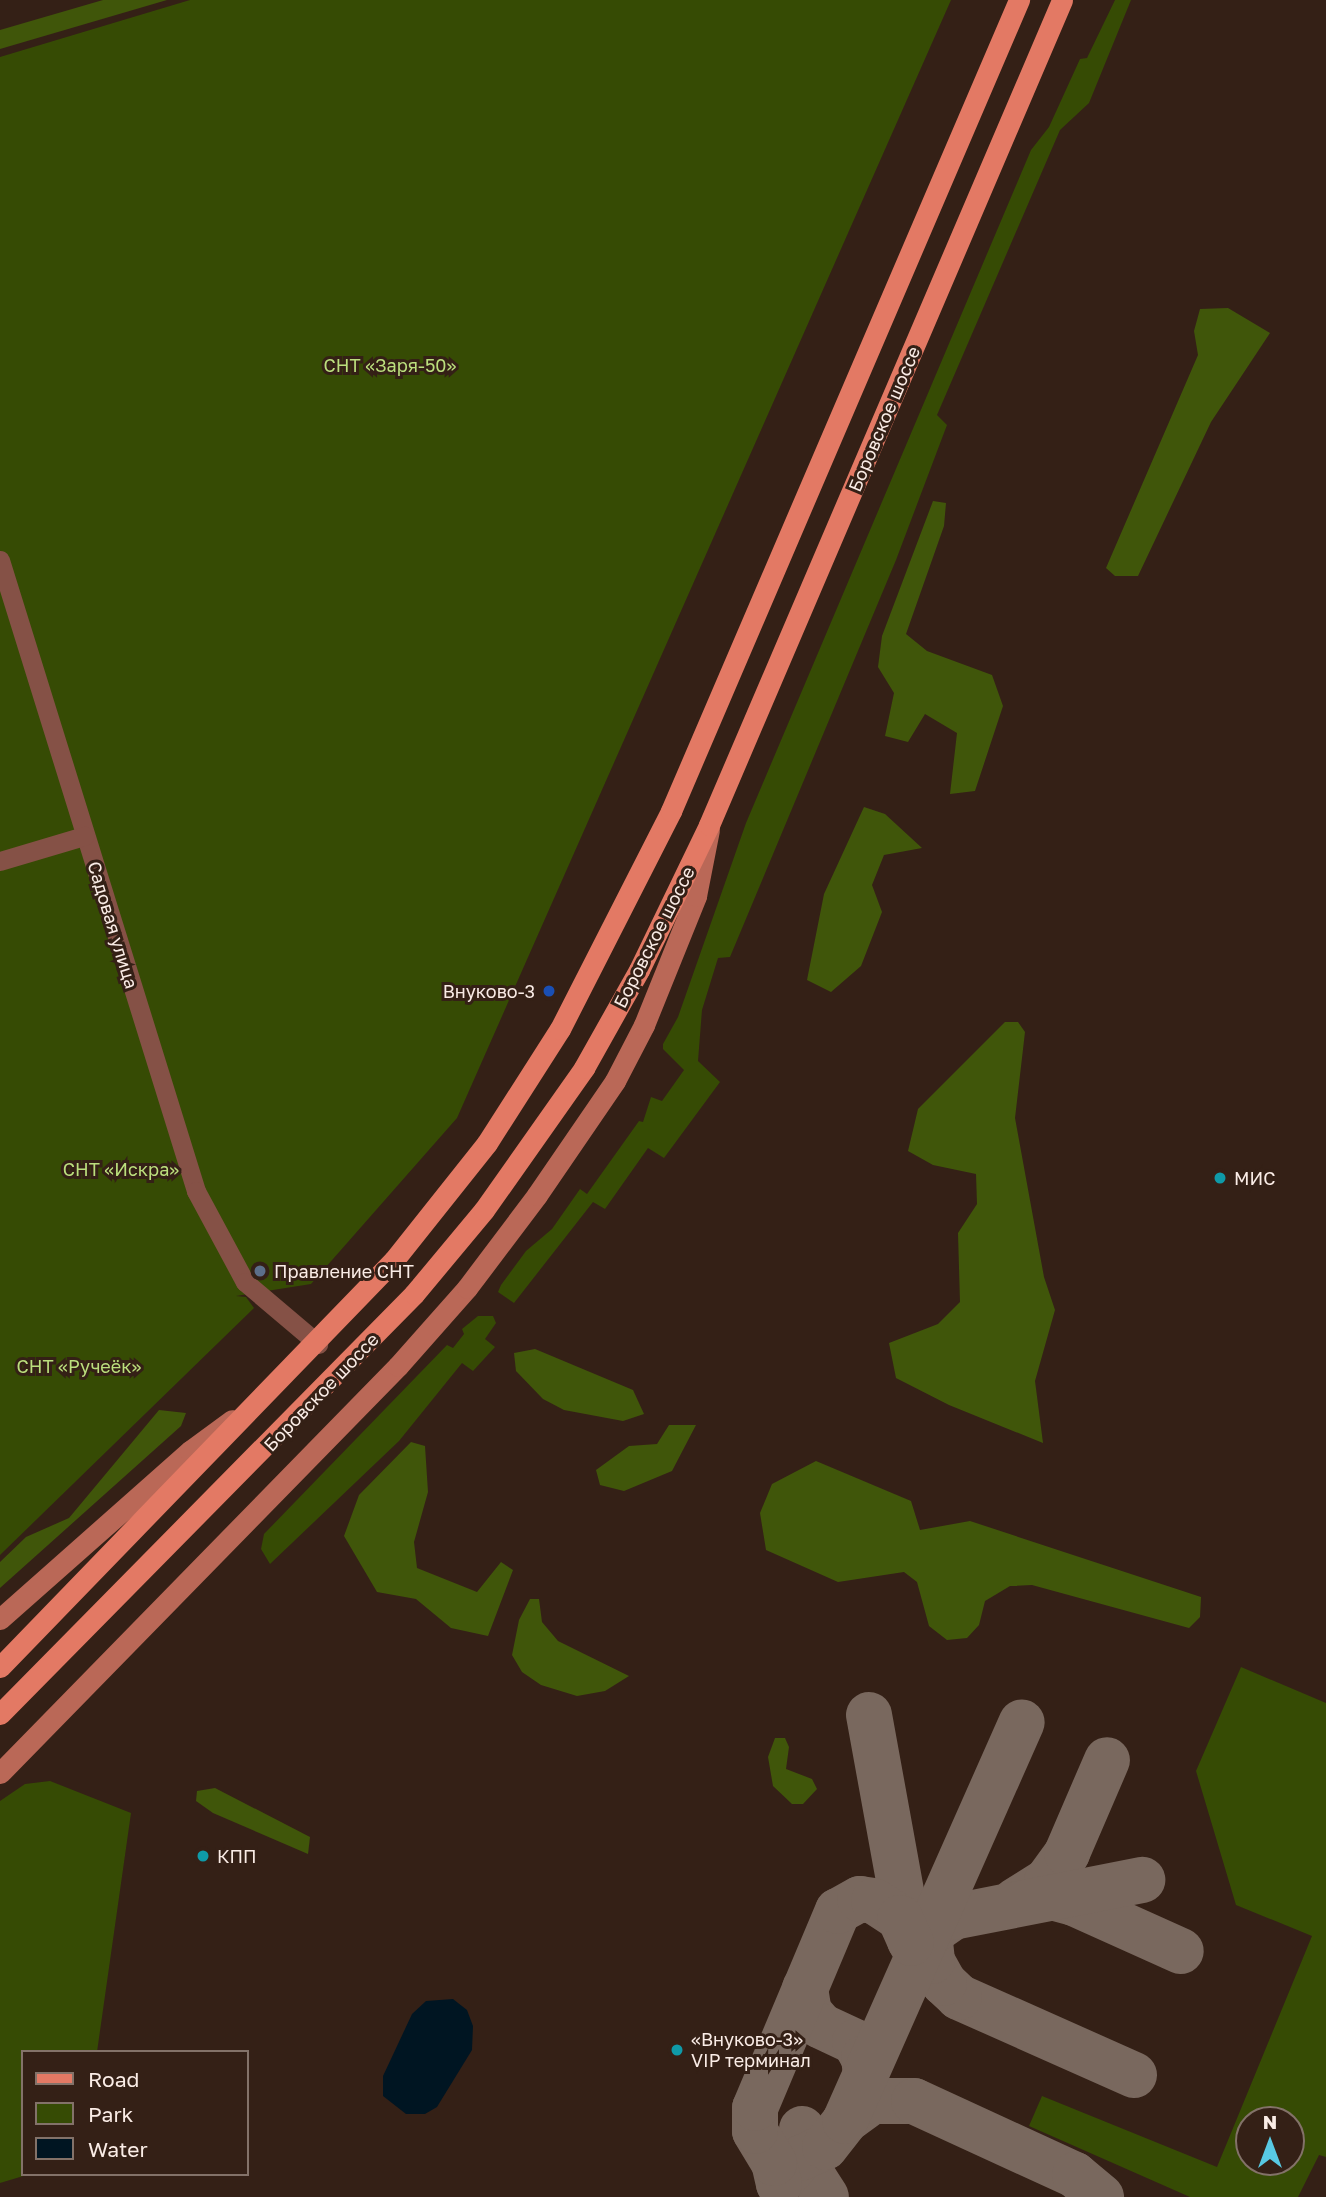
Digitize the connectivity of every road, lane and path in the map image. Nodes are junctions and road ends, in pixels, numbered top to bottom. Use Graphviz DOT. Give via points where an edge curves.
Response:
graph roads {
  1 [pos="1019,0"];
  2 [pos="1062,0"];
  3 [pos="0,560"];
  4 [pos="709,825"];
  5 [pos="85,836"];
  6 [pos="0,861"];
  7 [pos="318,1344"];
  8 [pos="261,1401"];
  9 [pos="0,1619"];
  10 [pos="0,1667"];
  11 [pos="0,1714"];
  12 [pos="0,1773"];
  1 -- 7 [label="main road, Боровское шоссе" via="716,710 580,995 487,1143 394,1260"];
  2 -- 4 [label="main road, Боровское шоссе"];
  3 -- 5 [label="street, Садовая улица"];
  4 -- 11 [label="main road, Боровское шоссе" via="639,970 584,1068 484,1210 365,1348"];
  4 -- 12 [label="main road" via="696,897 632,1051 537,1195 467,1287 398,1366"];
  5 -- 6 [label="street"];
  5 -- 7 [label="street, Садовая улица" via="195,1191 245,1282"];
  7 -- 8 [label="main road, Боровское шоссе"];
  8 -- 9 [label="main road" via="190,1451"];
  8 -- 10 [label="main road, Боровское шоссе"];
}
